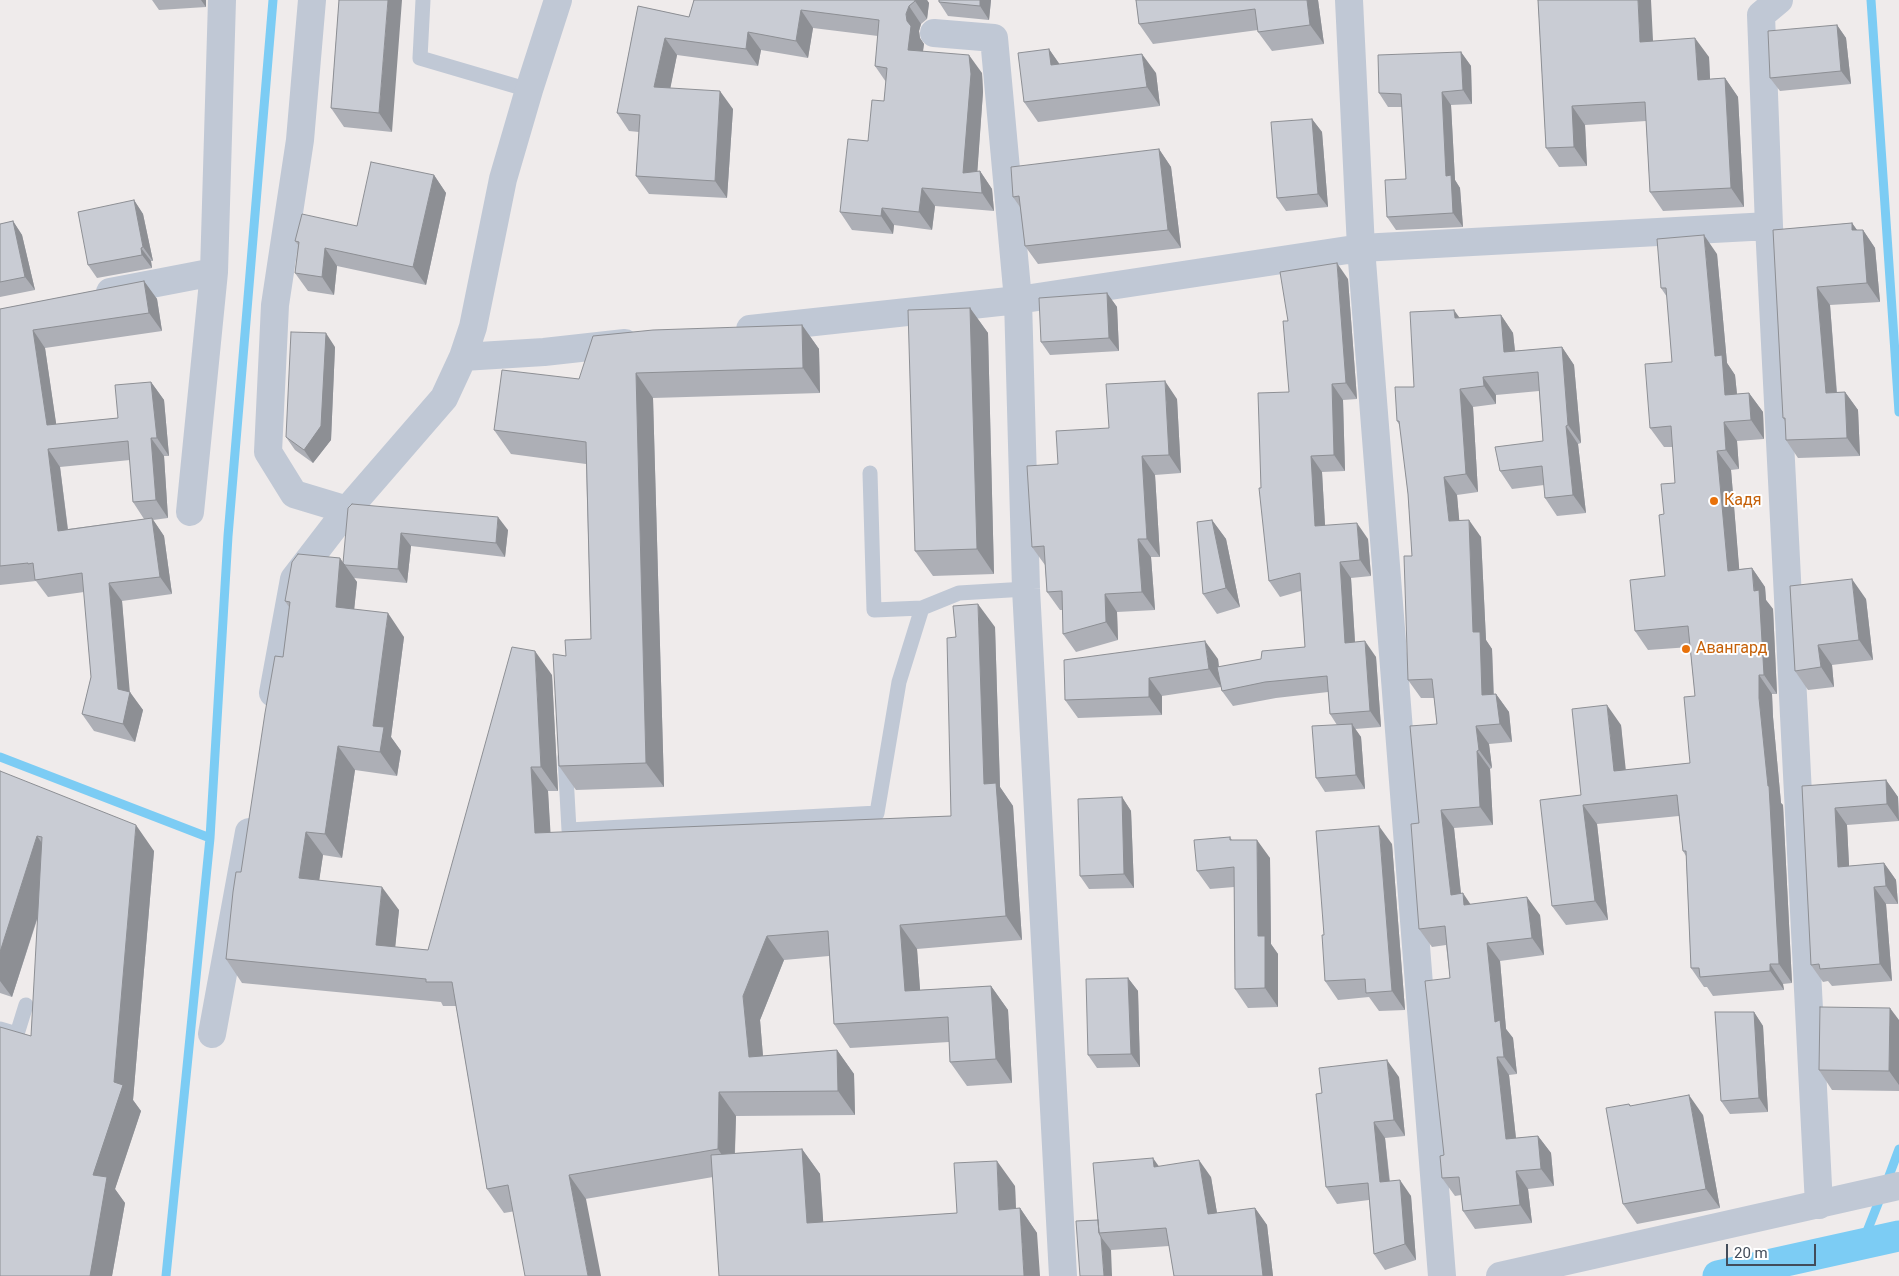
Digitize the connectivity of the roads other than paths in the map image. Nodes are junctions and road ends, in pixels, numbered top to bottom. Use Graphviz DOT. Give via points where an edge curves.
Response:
graph roads {
  1 [pos="222,0"];
  2 [pos="312,0"];
  3 [pos="423,0"];
  4 [pos="558,0"];
  5 [pos="1349,0"];
  6 [pos="1779,0"];
  7 [pos="934,32"];
  8 [pos="528,90"];
  9 [pos="1769,226"];
  10 [pos="1361,248"];
  11 [pos="214,272"];
  12 [pos="88,296"];
  13 [pos="1018,300"];
  14 [pos="722,333"];
  15 [pos="653,340"];
  16 [pos="463,357"];
  17 [pos="870,473"];
  18 [pos="347,510"];
  19 [pos="190,512"];
  20 [pos="1026,589"];
  21 [pos="922,608"];
  22 [pos="269,716"];
  23 [pos="564,743"];
  24 [pos="254,803"];
  25 [pos="26,1005"];
  26 [pos="0,1029"];
  27 [pos="212,1034"];
  28 [pos="1889,1189"];
  29 [pos="1820,1205"];
  30 [pos="1063,1276"];
  31 [pos="1442,1276"];
  32 [pos="1500,1276"];
  1 -- 11 [label="street"];
  2 -- 18 [label="street" via="300,140 275,305 268,452 294,494"];
  3 -- 8 [label="lane" via="420,58"];
  4 -- 8 [label="street"];
  5 -- 10 [label="street"];
  6 -- 9 [label="street" via="1761,14"];
  7 -- 13 [label="street" via="994,38"];
  8 -- 16 [label="street" via="503,179 473,327"];
  9 -- 10 [label="street"];
  9 -- 29 [label="street"];
  10 -- 13 [label="street"];
  10 -- 31 [label="street"];
  11 -- 12 [label="street"];
  11 -- 19 [label="street"];
  13 -- 14 [label="street"];
  13 -- 20 [label="street"];
  15 -- 16 [label="street"];
  16 -- 18 [label="street" via="444,398"];
  17 -- 21 [label="lane" via="874,610"];
  18 -- 22 [label="street" via="294,579"];
  20 -- 21 [label="lane" via="959,593"];
  20 -- 30 [label="street"];
  21 -- 23 [label="lane" via="899,682 877,813 569,830"];
  24 -- 27 [label="street"];
  25 -- 26 [label="lane" via="17,1034"];
  28 -- 29 [label="street"];
  29 -- 32 [label="street"];
}
